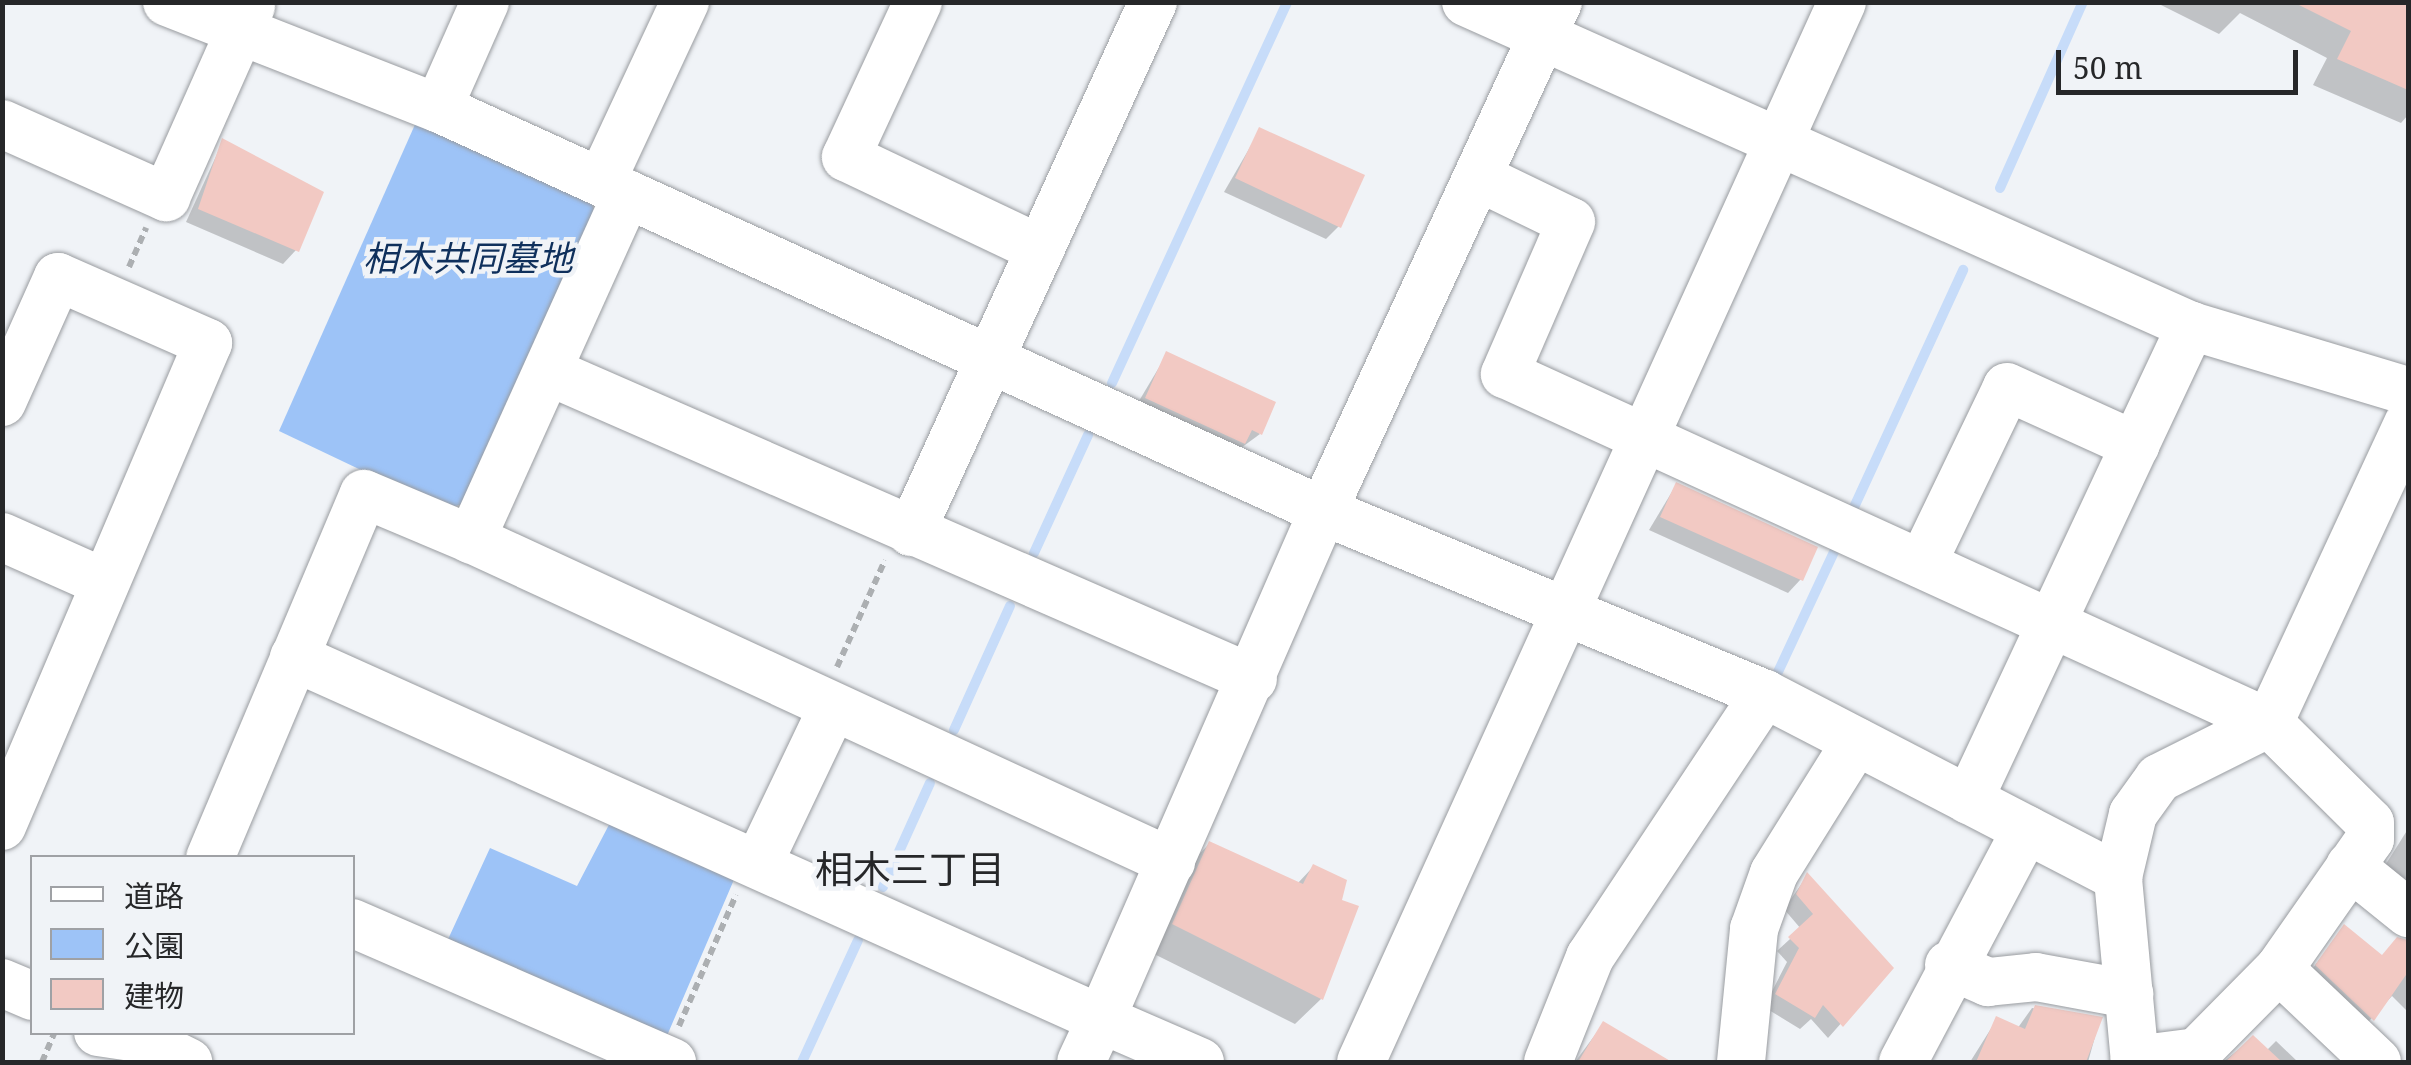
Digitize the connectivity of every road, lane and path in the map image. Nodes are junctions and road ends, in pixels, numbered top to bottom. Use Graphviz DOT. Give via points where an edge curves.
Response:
graph roads {
  1 [pos="167,2"];
  2 [pos="485,2"];
  3 [pos="684,2"];
  4 [pos="918,2"];
  5 [pos="1153,2"];
  6 [pos="1466,2"];
  7 [pos="1842,2"];
  8 [pos="246,18"];
  9 [pos="1550,20"];
  10 [pos="438,108"];
  11 [pos="2,124"];
  12 [pos="1779,145"];
  13 [pos="1478,177"];
  14 [pos="614,188"];
  15 [pos="161,195"];
  16 [pos="1040,249"];
  17 [pos="112,302"];
  18 [pos="2191,326"];
  19 [pos="990,359"];
  20 [pos="550,372"];
  21 [pos="2408,391"];
  22 [pos="2,402"];
  23 [pos="2408,423"];
  24 [pos="1647,440"];
  25 [pos="2135,445"];
  26 [pos="1323,511"];
  27 [pos="906,530"];
  28 [pos="2,538"];
  29 [pos="471,539"];
  30 [pos="1922,564"];
  31 [pos="103,582"];
  32 [pos="1568,613"];
  33 [pos="2056,626"];
  34 [pos="294,657"];
  35 [pos="1253,679"];
  36 [pos="1765,694"];
  37 [pos="827,704"];
  38 [pos="2269,723"];
  39 [pos="1856,742"];
  40 [pos="18,744"];
  41 [pos="1970,800"];
  42 [pos="2,826"];
  43 [pos="2026,830"];
  44 [pos="211,855"];
  45 [pos="755,861"];
  46 [pos="1171,862"];
  47 [pos="2350,866"];
  48 [pos="2118,877"];
  49 [pos="2408,913"];
  50 [pos="355,924"];
  51 [pos="1948,964"];
  52 [pos="2279,969"];
  53 [pos="2,983"];
  54 [pos="2129,994"];
  55 [pos="30,995"];
  56 [pos="1100,1019"];
  57 [pos="55,1035"];
  58 [pos="118,1035"];
  59 [pos="2408,1055"];
  60 [pos="42,1062"];
  61 [pos="188,1062"];
  62 [pos="670,1062"];
  63 [pos="1081,1062"];
  64 [pos="1200,1062"];
  65 [pos="1362,1062"];
  66 [pos="1548,1062"];
  67 [pos="1742,1062"];
  68 [pos="1902,1062"];
  69 [pos="2135,1062"];
  70 [pos="2376,1062"];
  71 [pos="2401,1062"];
  1 -- 8 [label="street"];
  2 -- 10 [label="street"];
  3 -- 14 [label="street"];
  4 -- 16 [label="street" via="846,158"];
  5 -- 16 [label="street"];
  6 -- 9 [label="street"];
  7 -- 12 [label="street"];
  8 -- 10 [label="street"];
  8 -- 15 [label="street"];
  9 -- 12 [label="street"];
  9 -- 13 [label="street"];
  10 -- 14 [label="street"];
  11 -- 15 [label="street"];
  12 -- 18 [label="street"];
  12 -- 24 [label="street"];
  13 -- 24 [label="street" via="1571,222 1505,374"];
  13 -- 26 [label="street"];
  14 -- 19 [label="street"];
  14 -- 20 [label="street"];
  15 -- 17 [label="path"];
  16 -- 19 [label="street"];
  17 -- 22 [label="street" via="58,277"];
  17 -- 31 [label="street" via="208,344"];
  18 -- 21 [label="street"];
  18 -- 25 [label="street"];
  19 -- 26 [label="street"];
  19 -- 27 [label="street"];
  20 -- 27 [label="street"];
  20 -- 29 [label="street"];
  23 -- 38 [label="street"];
  24 -- 30 [label="street"];
  24 -- 32 [label="street"];
  25 -- 30 [label="street" via="2007,387"];
  25 -- 33 [label="street"];
  26 -- 32 [label="street"];
  26 -- 35 [label="street"];
  27 -- 35 [label="street"];
  27 -- 37 [label="path"];
  28 -- 31 [label="street"];
  29 -- 34 [label="street" via="364,494"];
  29 -- 37 [label="street"];
  30 -- 33 [label="street"];
  31 -- 40 [label="street"];
  32 -- 36 [label="street"];
  32 -- 65 [label="street"];
  33 -- 38 [label="street"];
  33 -- 41 [label="street"];
  34 -- 44 [label="street"];
  34 -- 45 [label="street"];
  35 -- 46 [label="street"];
  36 -- 39 [label="street"];
  36 -- 66 [label="street" via="1590,957"];
  37 -- 45 [label="street"];
  37 -- 46 [label="street"];
  38 -- 47 [label="street" via="2370,823"];
  38 -- 48 [label="street" via="2159,778 2133,814"];
  39 -- 41 [label="street"];
  39 -- 67 [label="street" via="1764,901"];
  40 -- 42 [label="street"];
  41 -- 43 [label="street"];
  43 -- 48 [label="street"];
  43 -- 51 [label="street"];
  45 -- 56 [label="street"];
  45 -- 62 [label="path"];
  46 -- 56 [label="street"];
  47 -- 49 [label="street"];
  47 -- 52 [label="street"];
  48 -- 54 [label="street"];
  50 -- 62 [label="street"];
  51 -- 54 [label="street" via="1988,982 2036,976"];
  51 -- 68 [label="street"];
  52 -- 69 [label="street" via="2197,1052"];
  52 -- 70 [label="street"];
  53 -- 55 [label="street"];
  54 -- 69 [label="street"];
  56 -- 63 [label="street"];
  56 -- 64 [label="street"];
  57 -- 60 [label="path"];
  58 -- 61 [label="street"];
  59 -- 71 [label="street"];
}
